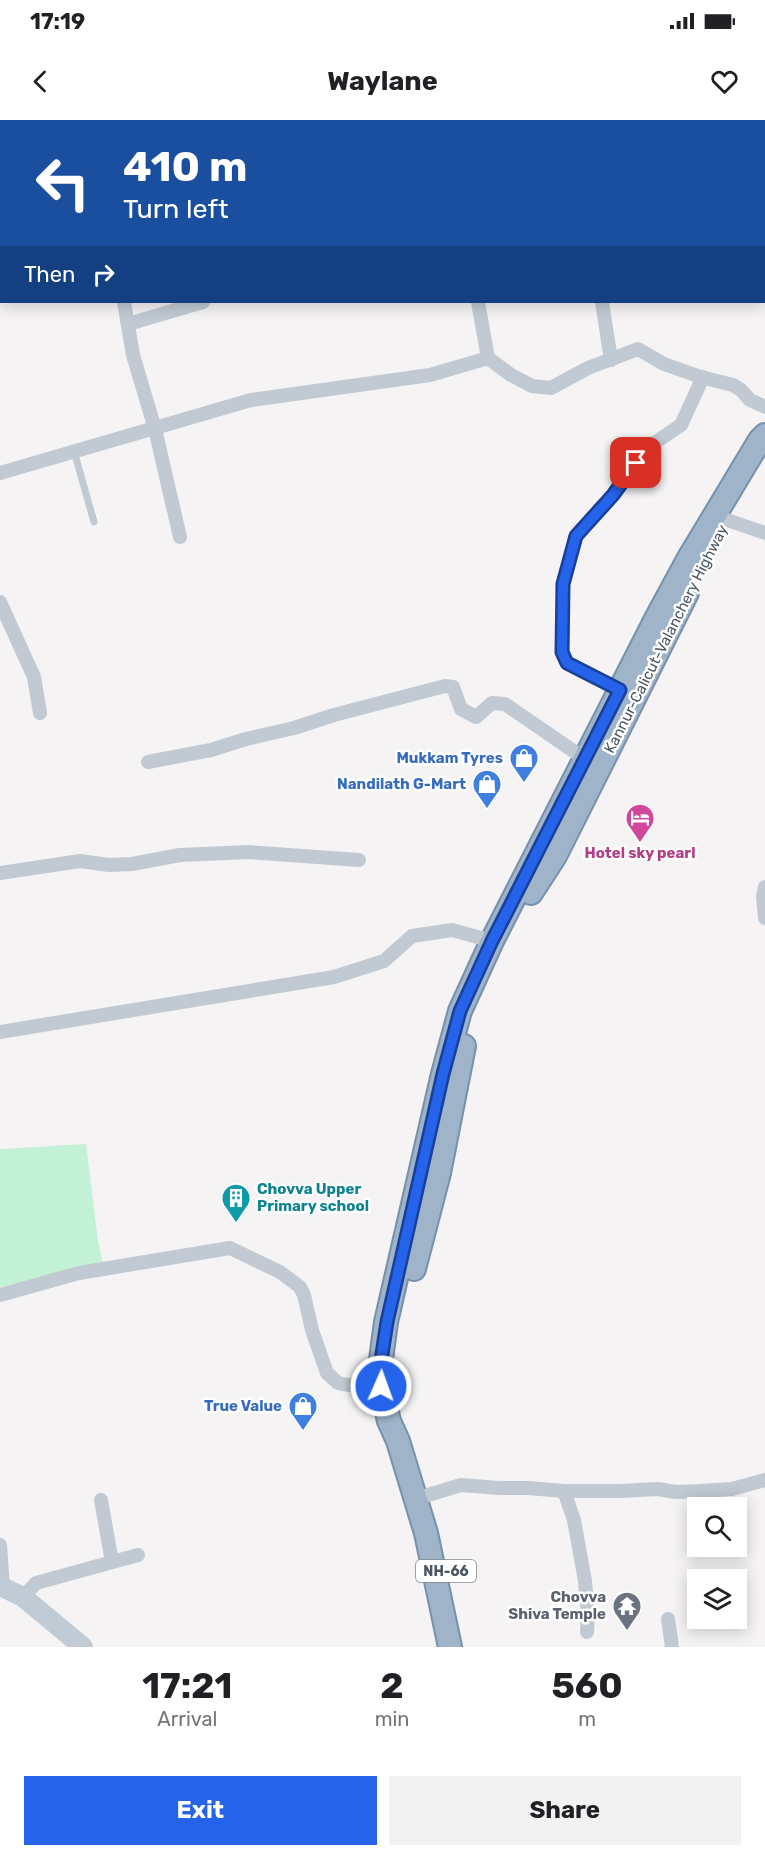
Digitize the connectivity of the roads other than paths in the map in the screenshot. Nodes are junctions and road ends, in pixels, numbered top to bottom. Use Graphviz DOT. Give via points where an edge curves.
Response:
graph roads {
  1 [pos="124,303"];
  2 [pos="200,303"];
  3 [pos="478,303"];
  4 [pos="602,303"];
  5 [pos="128,324"];
  6 [pos="488,358"];
  7 [pos="611,360"];
  8 [pos="703,377"];
  9 [pos="765,406"];
  10 [pos="155,429"];
  11 [pos="765,435"];
  12 [pos="74,451"];
  13 [pos="765,456"];
  14 [pos="0,473"];
  15 [pos="721,518"];
  16 [pos="94,522"];
  17 [pos="765,533"];
  18 [pos="180,537"];
  19 [pos="0,602"];
  20 [pos="620,690"];
  21 [pos="40,713"];
  22 [pos="585,759"];
  23 [pos="148,762"];
  24 [pos="358,860"];
  25 [pos="0,873"];
  26 [pos="765,887"];
  27 [pos="765,917"];
  28 [pos="492,941"];
  29 [pos="0,1032"];
  30 [pos="0,1295"];
  31 [pos="381,1386"];
  32 [pos="765,1480"];
  33 [pos="564,1491"];
  34 [pos="422,1497"];
  35 [pos="101,1500"];
  36 [pos="0,1545"];
  37 [pos="138,1555"];
  38 [pos="112,1562"];
  39 [pos="2,1586"];
  40 [pos="23,1597"];
  41 [pos="669,1619"];
  42 [pos="587,1632"];
  43 [pos="83,1647"];
  44 [pos="450,1647"];
  45 [pos="461,1647"];
  46 [pos="672,1647"];
  1 -- 5 [label="street"];
  2 -- 5 [label="street"];
  3 -- 6 [label="street"];
  4 -- 7 [label="street"];
  5 -- 10 [label="street"];
  6 -- 7 [label="street" via="532,386 551,388"];
  6 -- 10 [label="street" via="430,375 251,400"];
  7 -- 8 [label="street" via="638,349 664,364"];
  8 -- 9 [label="street" via="734,385 750,400"];
  8 -- 20 [label="street" via="681,425 647,448 613,495 576,536 563,584 562,652 567,663"];
  10 -- 12 [label="street"];
  10 -- 18 [label="street"];
  11 -- 15 [label="highway, Kannur-Calicut-Valanchery Highway"];
  12 -- 14 [label="street"];
  12 -- 16 [label="lane"];
  13 -- 15 [label="highway, Kannur-Calicut-Valanchery Highway / NH-66"];
  15 -- 17 [label="street"];
  15 -- 20 [label="highway, Kannur-Calicut-Valanchery Highway" via="684,568"];
  15 -- 34 [label="highway, Kannur-Calicut-Valanchery Highway / NH-66" via="694,580 555,856 514,922 475,1009 394,1358 394,1388"];
  19 -- 21 [label="street" via="34,677"];
  20 -- 22 [label="highway, Kannur-Calicut-Valanchery Highway"];
  22 -- 23 [label="street" via="505,704 492,703 476,717 461,709 453,687 446,686 211,750"];
  22 -- 28 [label="highway, Kannur-Calicut-Valanchery Highway"];
  24 -- 25 [label="street" via="248,852 180,855 132,864 80,861"];
  26 -- 27 [label="street"];
  28 -- 29 [label="street" via="452,930 412,936 384,961 334,977"];
  28 -- 31 [label="highway, Kannur-Calicut-Valanchery Highway" via="460,1011 443,1074 387,1322"];
  30 -- 31 [label="street" via="79,1273 230,1248 280,1272 300,1287 327,1373 338,1383"];
  31 -- 34 [label="highway, Kannur-Calicut-Valanchery Highway" via="389,1421"];
  32 -- 33 [label="street" via="732,1489 700,1491"];
  33 -- 34 [label="street" via="461,1485"];
  33 -- 42 [label="street" via="574,1520 585,1581"];
  34 -- 44 [label="highway, Kannur-Calicut-Valanchery Highway"];
  34 -- 45 [label="highway, Kannur-Calicut-Valanchery Highway / NH-66" via="437,1527"];
  35 -- 38 [label="street"];
  36 -- 39 [label="street"];
  37 -- 38 [label="street"];
  38 -- 40 [label="street" via="36,1583"];
  39 -- 40 [label="main road"];
  40 -- 43 [label="main road"];
  41 -- 46 [label="street"];
}
